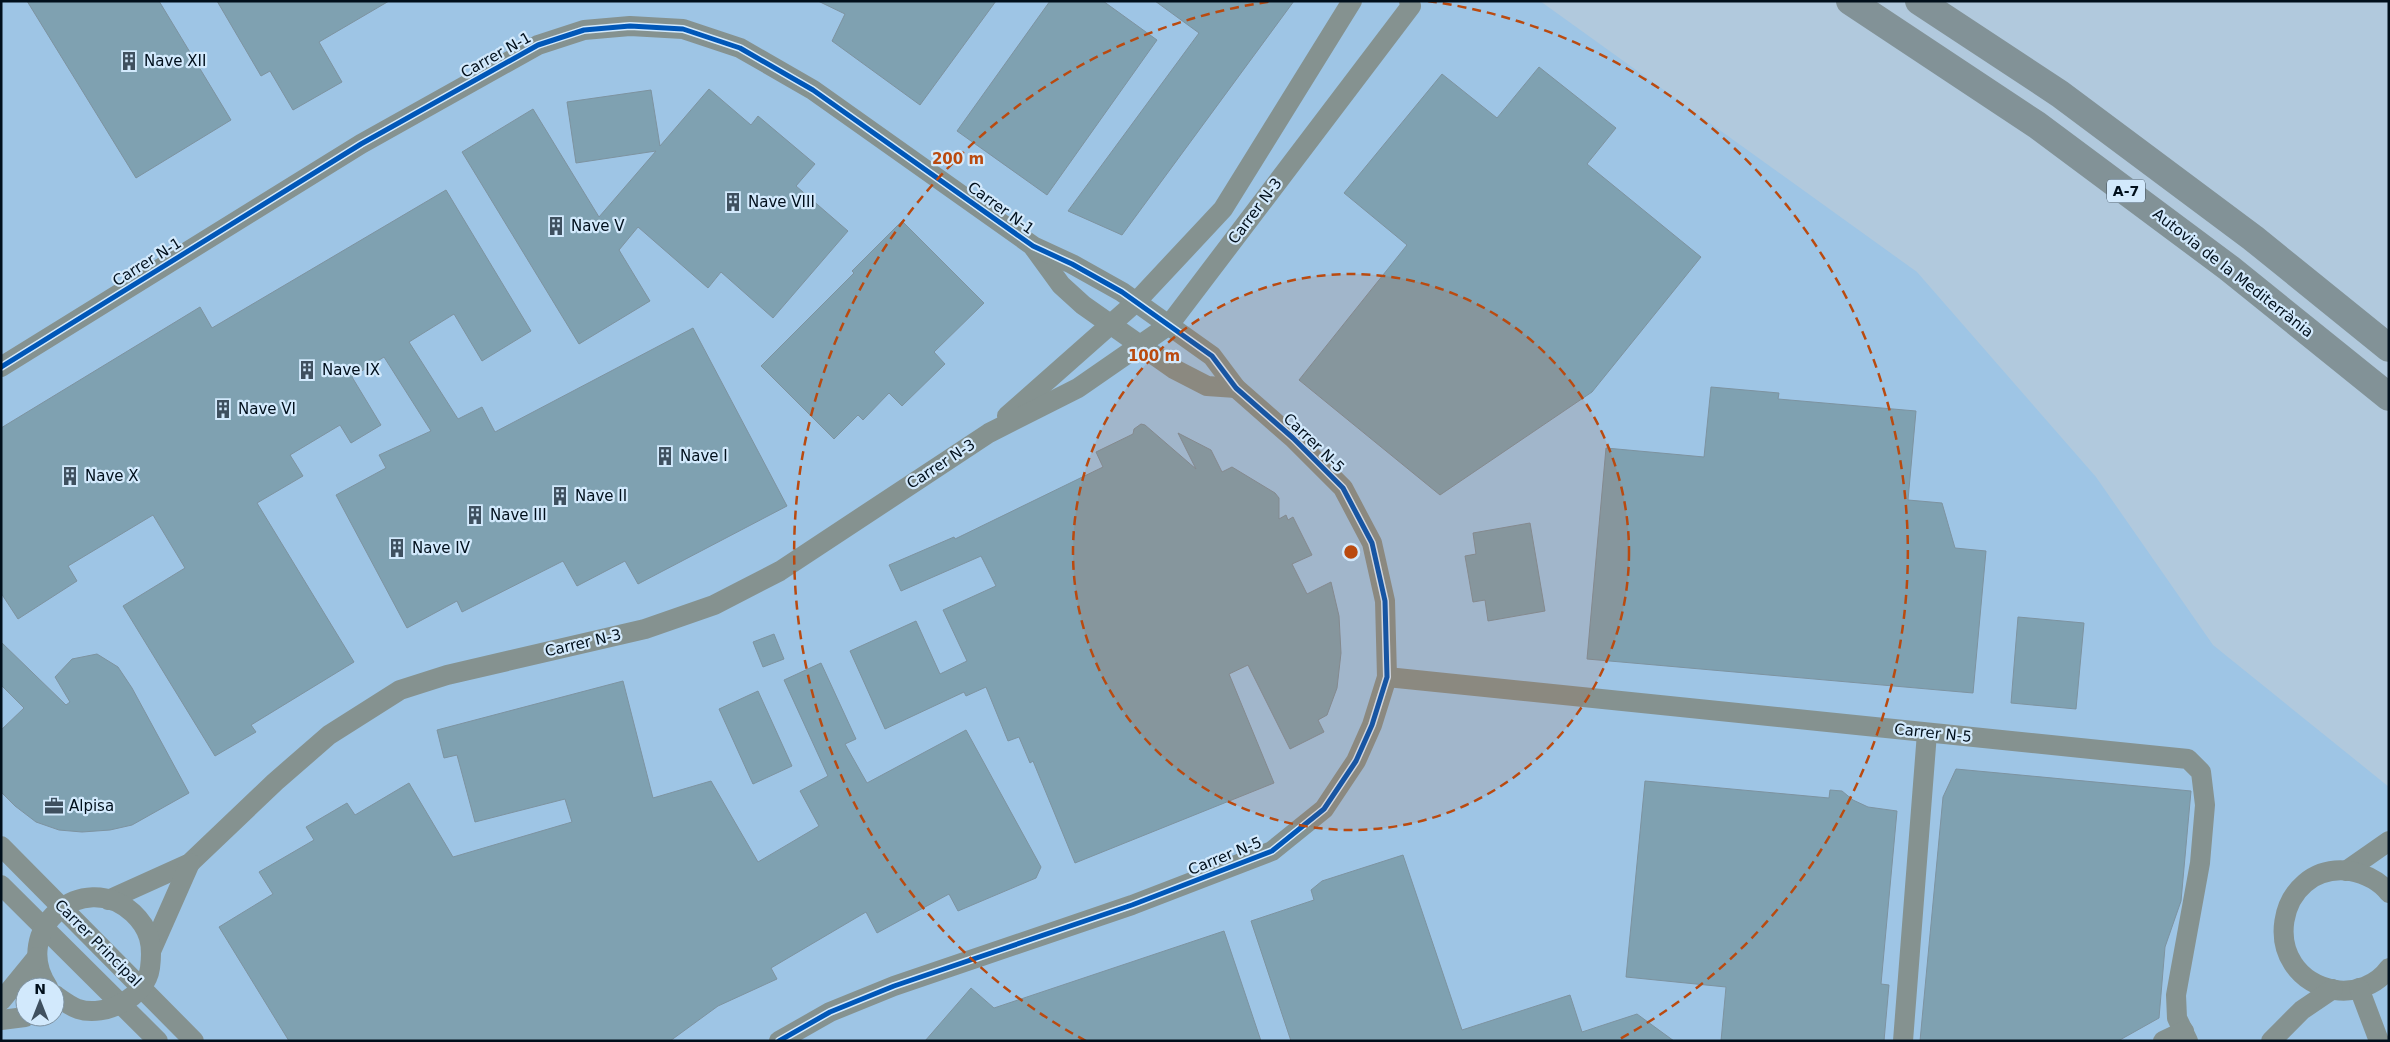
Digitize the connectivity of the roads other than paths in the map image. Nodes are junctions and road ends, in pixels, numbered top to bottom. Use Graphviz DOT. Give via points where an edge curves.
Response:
graph roads {
  1 [pos="1352,1"];
  2 [pos="1409,1"];
  3 [pos="1850,1"];
  4 [pos="1919,1"];
  5 [pos="1033,246"];
  6 [pos="1136,302"];
  7 [pos="1110,324"];
  8 [pos="1169,325"];
  9 [pos="1140,345"];
  10 [pos="2389,348"];
  11 [pos="1,368"];
  12 [pos="1236,388"];
  13 [pos="2389,397"];
  14 [pos="989,433"];
  15 [pos="1387,677"];
  16 [pos="1927,733"];
  17 [pos="2389,841"];
  18 [pos="1,846"];
  19 [pos="190,863"];
  20 [pos="2346,871"];
  21 [pos="1,884"];
  22 [pos="2389,892"];
  23 [pos="108,900"];
  24 [pos="62,908"];
  25 [pos="44,928"];
  26 [pos="152,949"];
  27 [pos="37,957"];
  28 [pos="2389,968"];
  29 [pos="2297,969"];
  30 [pos="42,977"];
  31 [pos="140,986"];
  32 [pos="2358,988"];
  33 [pos="2333,989"];
  34 [pos="1,1001"];
  35 [pos="65,1001"];
  36 [pos="121,1004"];
  37 [pos="78,1009"];
  38 [pos="2302,1010"];
  39 [pos="65,1011"];
  40 [pos="15,1018"];
  41 [pos="1,1020"];
  42 [pos="2186,1036"];
  43 [pos="158,1041"];
  44 [pos="194,1041"];
  45 [pos="779,1041"];
  46 [pos="1903,1041"];
  47 [pos="2162,1041"];
  48 [pos="2271,1041"];
  49 [pos="2379,1041"];
  1 -- 6 [label="street, Carrer N-3" via="1223,209"];
  2 -- 8 [label="street, Carrer N-3" via="1411,6"];
  3 -- 13 [label="highway, Autovia de la Mediterrània / A-7" via="2045,131 2229,268"];
  4 -- 10 [label="highway, A-7" via="2060,94 2253,238"];
  5 -- 6 [label="street, Carrer N-1" via="1072,264"];
  5 -- 7 [label="street, Carrer N-1" via="1061,284"];
  5 -- 11 [label="street, Carrer N-1" via="813,90 740,48 683,29 630,26 584,30 538,45 361,144"];
  6 -- 7 [label="street, Carrer N-3"];
  6 -- 8 [label="street, Carrer N-1"];
  7 -- 9 [label="street, Carrer N-1"];
  7 -- 14 [label="street, Carrer N-3"];
  8 -- 9 [label="street, Carrer N-3"];
  8 -- 12 [label="street, Carrer N-1" via="1212,356"];
  9 -- 12 [label="street, Carrer N-1" via="1174,369 1207,386"];
  9 -- 14 [label="street, Carrer N-3" via="1078,388"];
  12 -- 15 [label="street, Carrer N-5" via="1343,488 1372,543 1385,601"];
  14 -- 19 [label="street, Carrer N-3" via="780,571 714,604 645,629 447,675 400,690 329,735"];
  15 -- 16 [label="street, Carrer N-5"];
  15 -- 45 [label="street, Carrer N-5" via="1372,725 1324,810 1272,851 1132,905 894,986 830,1012"];
  16 -- 42 [label="street, Carrer N-5" via="2188,760 2201,772 2205,806 2200,863 2176,995 2177,1018"];
  16 -- 46 [label="street"];
  17 -- 20 [label="street"];
  18 -- 24 [label="street, Carrer Principal"];
  19 -- 23 [label="street"];
  19 -- 26 [label="street"];
  20 -- 22 [label="street" via="2362,873"];
  20 -- 29 [label="street" via="2318,876 2299,889 2285,912 2283,938 2290,960"];
  21 -- 25 [label="street, Carrer Principal"];
  23 -- 24 [label="street" via="95,896 75,900"];
  23 -- 26 [label="street" via="121,903 143,923"];
  24 -- 25 [label="street" via="54,912"];
  24 -- 31 [label="street, Carrer Principal"];
  25 -- 27 [label="street"];
  25 -- 36 [label="street, Carrer Principal"];
  26 -- 31 [label="street" via="149,973"];
  27 -- 30 [label="street"];
  27 -- 34 [label="street"];
  28 -- 32 [label="street" via="2384,976"];
  29 -- 33 [label="street" via="2321,987"];
  29 -- 38 [label="street"];
  31 -- 36 [label="street" via="134,996"];
  31 -- 44 [label="street, Carrer Principal"];
  32 -- 33 [label="street"];
  32 -- 49 [label="street"];
  33 -- 38 [label="street"];
  35 -- 37 [label="street"];
  36 -- 37 [label="street" via="99,1011"];
  36 -- 43 [label="street, Carrer Principal"];
  37 -- 39 [label="street"];
  38 -- 48 [label="street"];
  40 -- 41 [label="street"];
  42 -- 47 [label="street"];
}
